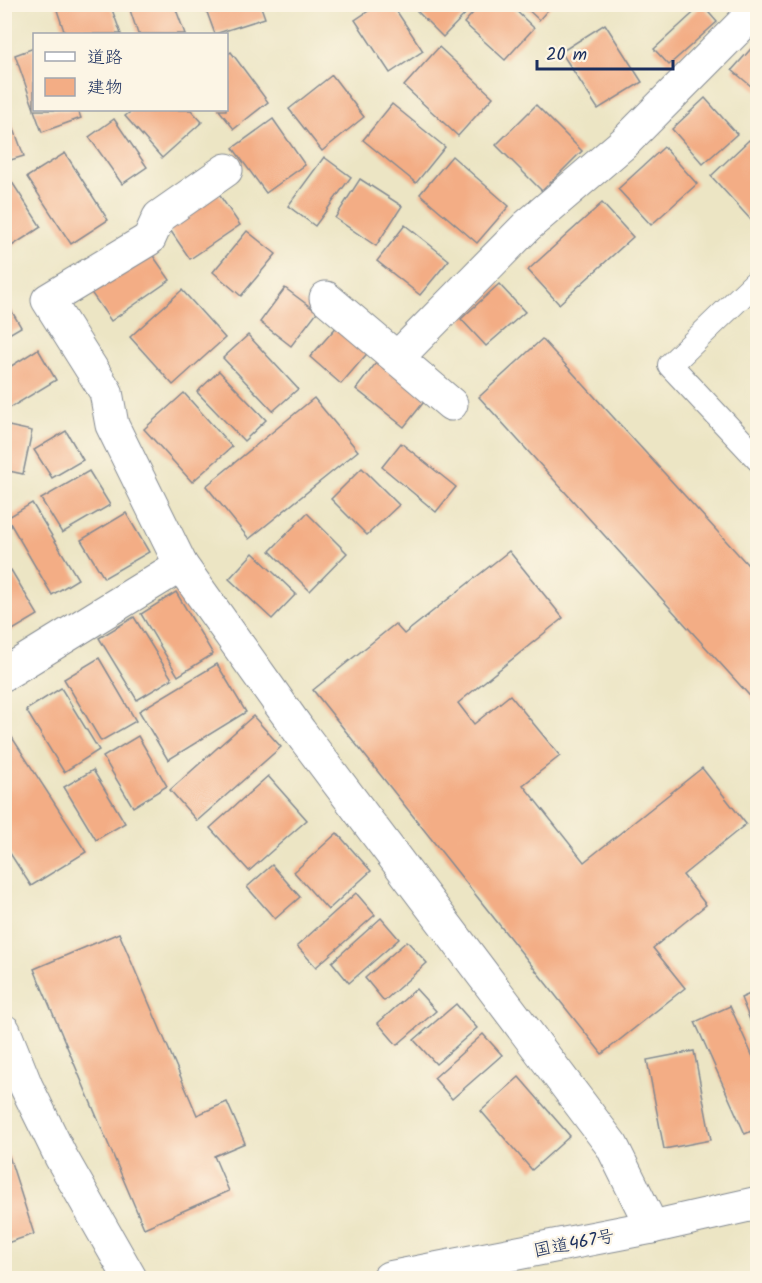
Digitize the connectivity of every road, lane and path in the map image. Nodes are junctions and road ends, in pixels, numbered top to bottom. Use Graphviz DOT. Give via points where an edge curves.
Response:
graph roads {
  1 [pos="758,8"];
  2 [pos="226,170"];
  3 [pos="758,280"];
  4 [pos="326,298"];
  5 [pos="398,358"];
  6 [pos="451,404"];
  7 [pos="758,459"];
  8 [pos="181,565"];
  9 [pos="4,674"];
  10 [pos="4,1031"];
  11 [pos="758,1203"];
  12 [pos="652,1227"];
  13 [pos="130,1278"];
  14 [pos="389,1278"];
  1 -- 5 [label="main road" via="624,143 527,226"];
  2 -- 8 [label="main road" via="159,217 149,238 48,300 106,392 112,426"];
  3 -- 7 [label="lane" via="670,365"];
  4 -- 5 [label="main road"];
  5 -- 6 [label="main road"];
  8 -- 9 [label="main road"];
  8 -- 12 [label="main road" via="300,732 612,1146"];
  10 -- 13 [label="main road" via="61,1157"];
  11 -- 12 [label="main road, 国道467号"];
  12 -- 14 [label="main road, 国道467号"];
}
